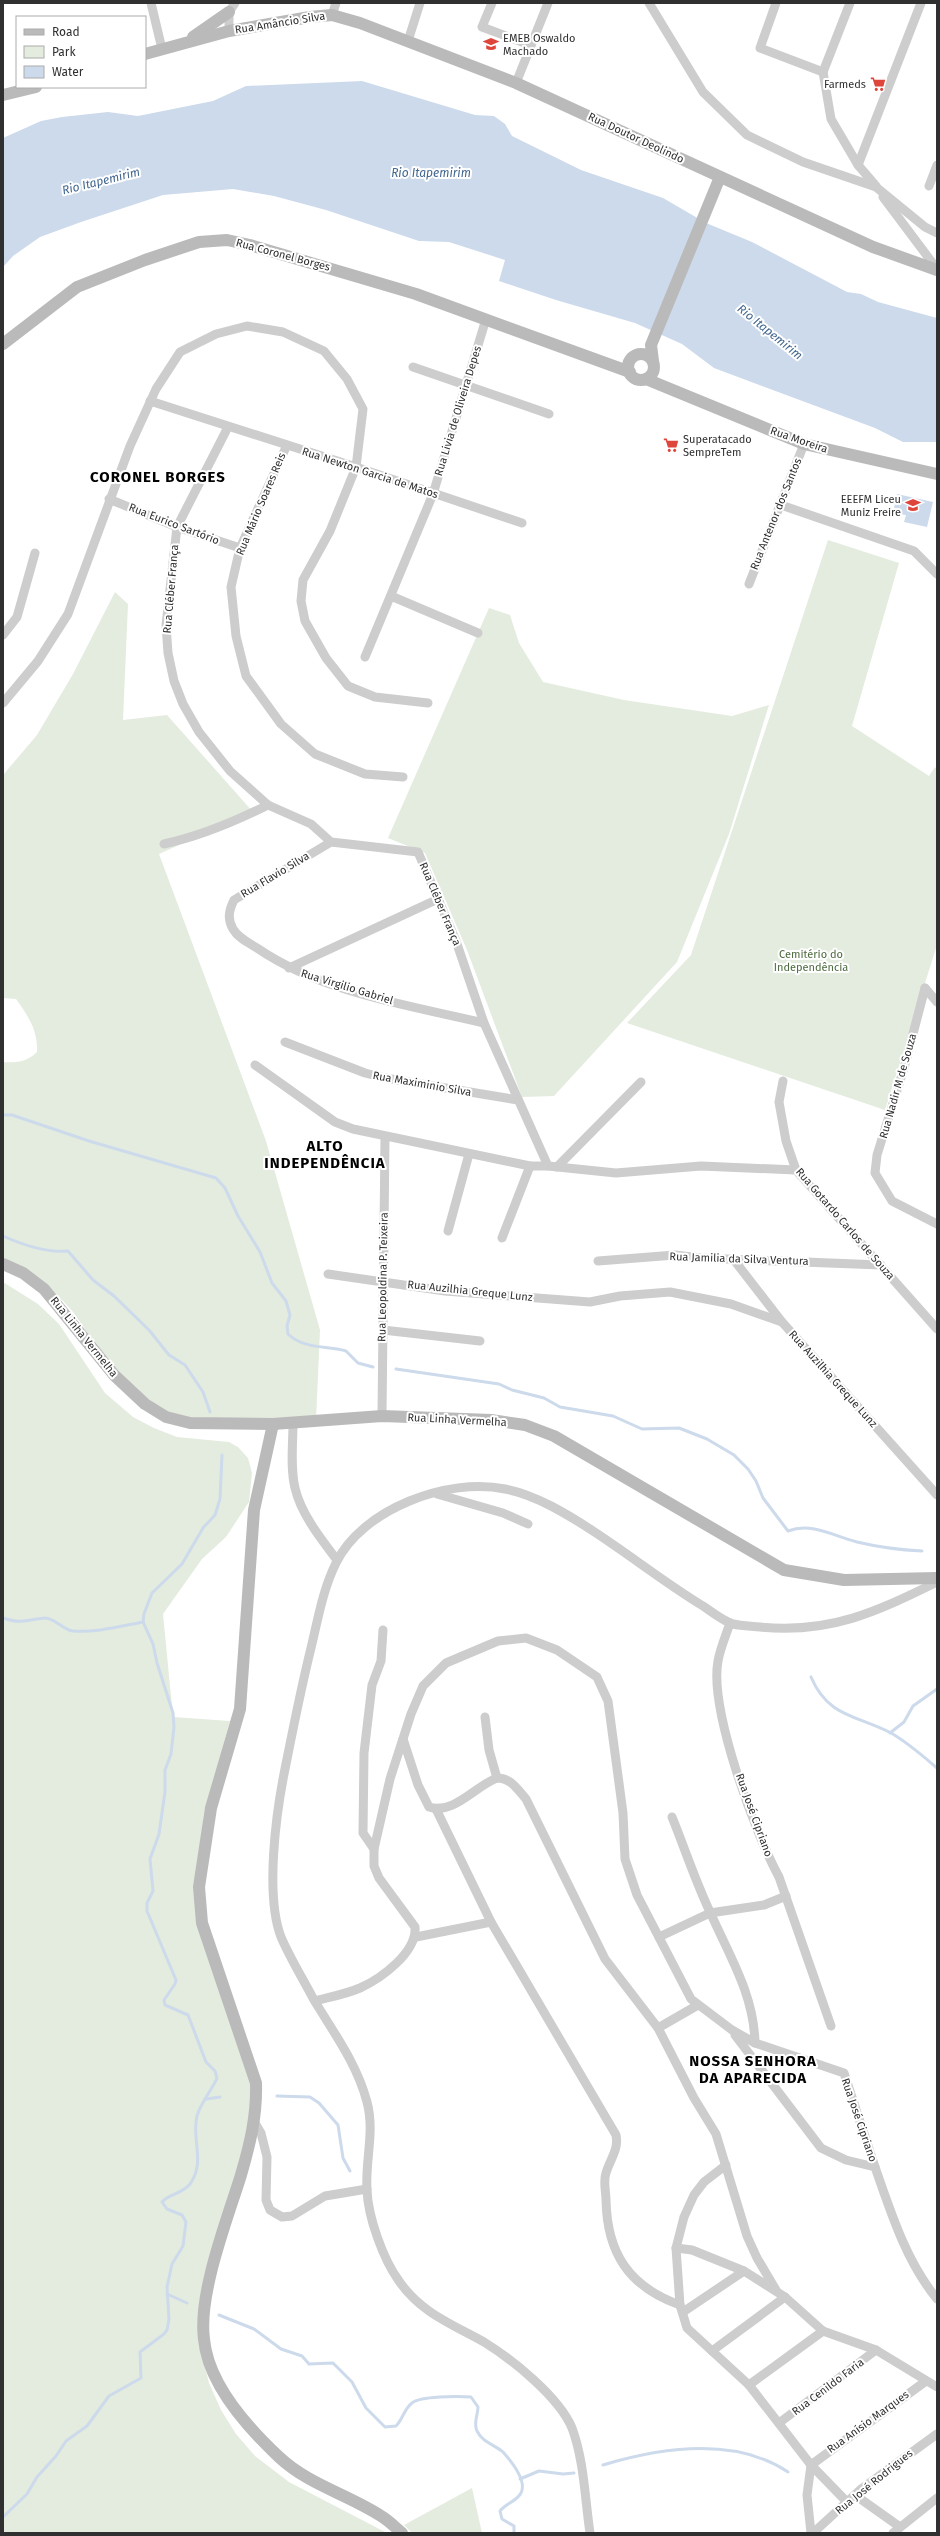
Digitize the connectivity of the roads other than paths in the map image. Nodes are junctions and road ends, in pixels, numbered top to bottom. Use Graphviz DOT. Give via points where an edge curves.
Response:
graph roads {
  1 [pos="151,3"];
  2 [pos="336,3"];
  3 [pos="420,3"];
  4 [pos="492,3"];
  5 [pos="548,3"];
  6 [pos="649,3"];
  7 [pos="776,3"];
  8 [pos="850,3"];
  9 [pos="921,3"];
  10 [pos="232,7"];
  11 [pos="332,15"];
  12 [pos="229,31"];
  13 [pos="408,41"];
  14 [pos="184,43"];
  15 [pos="530,45"];
  16 [pos="162,49"];
  17 [pos="146,54"];
  18 [pos="823,72"];
  19 [pos="516,83"];
  20 [pos="32,88"];
  21 [pos="3,95"];
  22 [pos="937,165"];
  23 [pos="858,166"];
  24 [pos="720,177"];
  25 [pos="929,186"];
  26 [pos="876,187"];
  27 [pos="937,233"];
  28 [pos="937,270"];
  29 [pos="486,319"];
  30 [pos="652,342"];
  31 [pos="3,344"];
  32 [pos="636,356"];
  33 [pos="605,363"];
  34 [pos="654,364"];
  35 [pos="413,367"];
  36 [pos="630,372"];
  37 [pos="646,379"];
  38 [pos="466,386"];
  39 [pos="666,388"];
  40 [pos="150,401"];
  41 [pos="549,414"];
  42 [pos="228,427"];
  43 [pos="804,444"];
  44 [pos="287,445"];
  45 [pos="356,466"];
  46 [pos="937,474"];
  47 [pos="434,494"];
  48 [pos="109,498"];
  49 [pos="780,504"];
  50 [pos="522,523"];
  51 [pos="177,527"];
  52 [pos="240,548"];
  53 [pos="35,553"];
  54 [pos="937,574"];
  55 [pos="749,584"];
  56 [pos="391,596"];
  57 [pos="478,633"];
  58 [pos="3,635"];
  59 [pos="365,657"];
  60 [pos="3,703"];
  61 [pos="428,703"];
  62 [pos="403,777"];
  63 [pos="268,806"];
  64 [pos="331,842"];
  65 [pos="164,844"];
  66 [pos="438,899"];
  67 [pos="229,917"];
  68 [pos="289,968"];
  69 [pos="937,1002"];
  70 [pos="484,1023"];
  71 [pos="285,1042"];
  72 [pos="255,1065"];
  73 [pos="783,1081"];
  74 [pos="641,1082"];
  75 [pos="518,1100"];
  76 [pos="385,1137"];
  77 [pos="469,1154"];
  78 [pos="530,1166"];
  79 [pos="548,1166"];
  80 [pos="557,1167"];
  81 [pos="796,1170"];
  82 [pos="937,1224"];
  83 [pos="448,1231"];
  84 [pos="502,1238"];
  85 [pos="734,1260"];
  86 [pos="598,1261"];
  87 [pos="3,1264"];
  88 [pos="881,1265"];
  89 [pos="328,1274"];
  90 [pos="383,1281"];
  91 [pos="782,1322"];
  92 [pos="937,1329"];
  93 [pos="383,1330"];
  94 [pos="480,1341"];
  95 [pos="382,1416"];
  96 [pos="293,1422"];
  97 [pos="273,1424"];
  98 [pos="434,1493"];
  99 [pos="937,1495"];
  100 [pos="528,1524"];
  101 [pos="337,1560"];
  102 [pos="937,1578"];
  103 [pos="937,1582"];
  104 [pos="730,1623"];
  105 [pos="383,1630"];
  106 [pos="485,1717"];
  107 [pos="403,1739"];
  108 [pos="496,1778"];
  109 [pos="436,1809"];
  110 [pos="672,1817"];
  111 [pos="374,1850"];
  112 [pos="786,1896"];
  113 [pos="710,1913"];
  114 [pos="491,1922"];
  115 [pos="416,1937"];
  116 [pos="659,1937"];
  117 [pos="315,2001"];
  118 [pos="698,2006"];
  119 [pos="831,2026"];
  120 [pos="658,2028"];
  121 [pos="732,2030"];
  122 [pos="754,2043"];
  123 [pos="255,2123"];
  124 [pos="726,2165"];
  125 [pos="875,2167"];
  126 [pos="366,2189"];
  127 [pos="676,2248"];
  128 [pos="744,2271"];
  129 [pos="776,2290"];
  130 [pos="785,2297"];
  131 [pos="937,2299"];
  132 [pos="681,2308"];
  133 [pos="823,2331"];
  134 [pos="876,2350"];
  135 [pos="712,2351"];
  136 [pos="926,2381"];
  137 [pos="749,2385"];
  138 [pos="937,2387"];
  139 [pos="779,2423"];
  140 [pos="937,2434"];
  141 [pos="811,2465"];
  142 [pos="855,2495"];
  143 [pos="937,2498"];
  144 [pos="847,2502"];
  145 [pos="897,2530"];
  146 [pos="402,2533"];
  147 [pos="590,2533"];
  148 [pos="812,2533"];
  1 -- 16 [label="street"];
  2 -- 11 [label="street"];
  3 -- 13 [label="street"];
  4 -- 15 [label="street" via="482,27"];
  5 -- 15 [label="street"];
  6 -- 26 [label="street" via="703,92 747,135 803,162"];
  7 -- 18 [label="street" via="760,48"];
  8 -- 18 [label="street"];
  9 -- 23 [label="street"];
  10 -- 12 [label="street"];
  10 -- 14 [label="street"];
  11 -- 12 [label="street, Rua Amâncio Silva"];
  11 -- 13 [label="street, Rua Doutor Deolindo"];
  12 -- 14 [label="street, Rua Amâncio Silva"];
  13 -- 19 [label="street, Rua Doutor Deolindo"];
  14 -- 16 [label="street, Rua Amâncio Silva"];
  15 -- 19 [label="street"];
  16 -- 17 [label="street, Rua Amâncio Silva"];
  18 -- 23 [label="street" via="831,119"];
  19 -- 24 [label="street, Rua Doutor Deolindo"];
  20 -- 21 [label="street"];
  22 -- 25 [label="street"];
  23 -- 26 [label="street"];
  24 -- 28 [label="street, Rua Doutor Deolindo" via="873,247"];
  24 -- 30 [label="street"];
  26 -- 27 [label="street" via="925,227"];
  26 -- 28 [label="street"];
  29 -- 31 [label="street, Rua Coronel Borges" via="416,294 227,240 199,242 77,287"];
  29 -- 33 [label="street"];
  29 -- 38 [label="street, Rua Livia de Oliveira Depes"];
  30 -- 32 [label="street"];
  30 -- 34 [label="street"];
  32 -- 33 [label="street"];
  32 -- 34 [label="street" via="649,357"];
  32 -- 36 [label="street" via="629,364"];
  33 -- 36 [label="street"];
  34 -- 37 [label="street" via="653,374"];
  34 -- 39 [label="street"];
  35 -- 38 [label="street"];
  36 -- 37 [label="street" via="636,379"];
  37 -- 39 [label="street, Rua Moreira"];
  38 -- 41 [label="street"];
  38 -- 47 [label="street, Rua Livia de Oliveira Depes"];
  39 -- 43 [label="street, Rua Moreira"];
  40 -- 42 [label="street, Rua Newton Garcia de Matos"];
  40 -- 45 [label="street" via="180,352 216,334 247,326 283,332 324,351 348,379 362,410"];
  40 -- 48 [label="street"];
  42 -- 44 [label="street, Rua Newton Garcia de Matos"];
  42 -- 51 [label="street, Rua Cléber França"];
  43 -- 46 [label="street, Rua Moreira"];
  43 -- 49 [label="street, Rua Antenor dos Santos"];
  44 -- 45 [label="street, Rua Newton Garcia de Matos"];
  44 -- 52 [label="street, Rua Mário Soares Reis"];
  45 -- 47 [label="street, Rua Newton Garcia de Matos"];
  45 -- 61 [label="street" via="330,531 303,580 301,601 305,621 326,658 348,686 375,697"];
  47 -- 50 [label="street, Rua Newton Garcia de Matos"];
  47 -- 56 [label="street, Rua Livia de Oliveira Depes"];
  48 -- 51 [label="street, Rua Eurico Sartório"];
  48 -- 60 [label="street" via="68,614 38,661"];
  49 -- 54 [label="street" via="914,551"];
  49 -- 55 [label="street, Rua Antenor dos Santos"];
  51 -- 52 [label="street, Rua Eurico Sartório"];
  51 -- 63 [label="street, Rua Cléber França" via="166,625 174,681 183,704 199,732 230,771"];
  52 -- 62 [label="street, Rua Mário Soares Reis" via="231,587 236,636 246,676 281,724 315,754 365,774"];
  53 -- 58 [label="street" via="17,617"];
  56 -- 57 [label="street"];
  56 -- 59 [label="street, Rua Livia de Oliveira Depes"];
  63 -- 64 [label="street, Rua Cléber França" via="311,824"];
  63 -- 65 [label="street" via="235,822"];
  64 -- 66 [label="street, Rua Cléber França" via="418,852"];
  64 -- 67 [label="street, Rua Flavio Silva" via="234,900"];
  66 -- 68 [label="street"];
  66 -- 70 [label="street, Rua Cléber França" via="456,941"];
  67 -- 68 [label="street, Rua Virgilio Gabriel" via="238,936"];
  68 -- 70 [label="street, Rua Virgilio Gabriel" via="378,998"];
  69 -- 82 [label="street, Rua Nadir M de Souza" via="925,988 877,1155 875,1172 892,1201"];
  70 -- 75 [label="street, Rua Cléber França" via="507,1069"];
  71 -- 75 [label="street, Rua Maximinio Silva" via="378,1077"];
  72 -- 76 [label="street" via="335,1122"];
  73 -- 81 [label="street, Rua Gotardo Carlos de Souza" via="779,1102 786,1141"];
  74 -- 80 [label="street"];
  75 -- 79 [label="street, Rua Cléber França"];
  76 -- 77 [label="street"];
  76 -- 90 [label="street, Rua Leopoldina P. Teixeira"];
  77 -- 78 [label="street"];
  77 -- 83 [label="street"];
  78 -- 79 [label="street"];
  78 -- 84 [label="street"];
  79 -- 80 [label="street"];
  80 -- 81 [label="street" via="616,1173 701,1166"];
  81 -- 88 [label="street, Rua Gotardo Carlos de Souza"];
  85 -- 86 [label="street, Rua Jamilia da Silva Ventura" via="675,1255"];
  85 -- 88 [label="street, Rua Jamilia da Silva Ventura"];
  85 -- 91 [label="street, Rua Auzilhia Greque Lunz"];
  87 -- 97 [label="street, Rua Linha Vermelha" via="23,1273 44,1289 114,1375 145,1404 166,1417 190,1423"];
  88 -- 92 [label="street, Rua Gotardo Carlos de Souza"];
  89 -- 90 [label="street, Rua Auzilhia Greque Lunz"];
  90 -- 91 [label="street, Rua Auzilhia Greque Lunz" via="445,1291 590,1302 620,1296 670,1292 731,1304"];
  90 -- 93 [label="street, Rua Leopoldina P. Teixeira"];
  91 -- 99 [label="street, Rua Auzilhia Greque Lunz"];
  93 -- 94 [label="street"];
  93 -- 95 [label="street, Rua Leopoldina P. Teixeira"];
  95 -- 96 [label="street, Rua Linha Vermelha"];
  95 -- 102 [label="street, Rua Linha Vermelha" via="491,1420 525,1425 554,1436 784,1570 844,1580"];
  96 -- 97 [label="street, Rua Linha Vermelha"];
  96 -- 101 [label="street" via="292,1472 295,1489 313,1526"];
  97 -- 123 [label="street" via="254,1510 240,1709 211,1808 199,1887 202,1922 256,2083"];
  98 -- 100 [label="street" via="503,1513"];
  98 -- 101 [label="street" via="401,1504 375,1520 354,1538"];
  98 -- 104 [label="street" via="471,1487 501,1488 529,1496 589,1529 681,1593"];
  101 -- 117 [label="street" via="322,1599 290,1739 279,1797 273,1879 280,1935"];
  103 -- 104 [label="street" via="885,1608 834,1624 792,1630"];
  104 -- 112 [label="street, Rua José Cipriano" via="718,1661 718,1703 745,1793"];
  105 -- 111 [label="street" via="380,1661 372,1685 364,1753 363,1833"];
  106 -- 108 [label="street"];
  107 -- 109 [label="street" via="425,1802"];
  107 -- 111 [label="street" via="390,1779"];
  107 -- 116 [label="street" via="423,1686 446,1663 498,1641 526,1638 558,1650 597,1677 608,1700 614,1735 623,1813 625,1859 637,1896"];
  108 -- 109 [label="street" via="452,1806"];
  108 -- 120 [label="street" via="505,1778 526,1799 606,1959"];
  109 -- 114 [label="street"];
  110 -- 113 [label="street"];
  111 -- 115 [label="street" via="374,1866 379,1878 415,1927"];
  112 -- 113 [label="street" via="764,1905"];
  112 -- 119 [label="street, Rua José Cipriano"];
  113 -- 116 [label="street"];
  113 -- 122 [label="street" via="745,1986 754,2022"];
  114 -- 115 [label="street"];
  114 -- 132 [label="street" via="616,2135 618,2145 605,2174 606,2218 620,2262 643,2286"];
  115 -- 117 [label="street" via="408,1951 367,1984"];
  116 -- 118 [label="street" via="683,1987"];
  117 -- 126 [label="street" via="358,2072 369,2107 371,2138"];
  118 -- 120 [label="street"];
  118 -- 121 [label="street"];
  120 -- 124 [label="street" via="694,2098 716,2134"];
  121 -- 122 [label="street"];
  121 -- 125 [label="street" via="821,2148 846,2160"];
  122 -- 125 [label="street, Rua José Cipriano" via="844,2072"];
  123 -- 126 [label="street" via="261,2133 267,2157 266,2200 270,2210 282,2217 292,2216 325,2196"];
  123 -- 146 [label="street" via="207,2292 204,2339 209,2362 235,2407 283,2461 310,2481 381,2516"];
  124 -- 127 [label="street" via="704,2182 694,2194 684,2217"];
  124 -- 129 [label="street" via="747,2236"];
  125 -- 131 [label="street, Rua José Cipriano" via="893,2220 927,2286"];
  126 -- 147 [label="street" via="370,2211 386,2261 399,2282 420,2306 437,2318 488,2344 542,2386 570,2423 576,2442"];
  127 -- 128 [label="street" via="692,2250"];
  127 -- 132 [label="street"];
  128 -- 129 [label="street"];
  128 -- 132 [label="street"];
  129 -- 130 [label="street"];
  130 -- 133 [label="street"];
  130 -- 135 [label="street"];
  132 -- 135 [label="street" via="686,2328"];
  133 -- 134 [label="street"];
  133 -- 137 [label="street"];
  134 -- 136 [label="street"];
  134 -- 139 [label="street, Rua Cenildo Faria"];
  135 -- 137 [label="street"];
  136 -- 138 [label="street"];
  136 -- 141 [label="street, Rua Anísio Marques"];
  137 -- 139 [label="street"];
  139 -- 141 [label="street"];
  140 -- 142 [label="street, Rua José Rodrigues"];
  141 -- 144 [label="street"];
  141 -- 148 [label="street" via="807,2495"];
  142 -- 144 [label="street, Rua José Rodrigues"];
  142 -- 145 [label="street"];
  143 -- 145 [label="street"];
  144 -- 148 [label="street, Rua José Rodrigues"];
}
